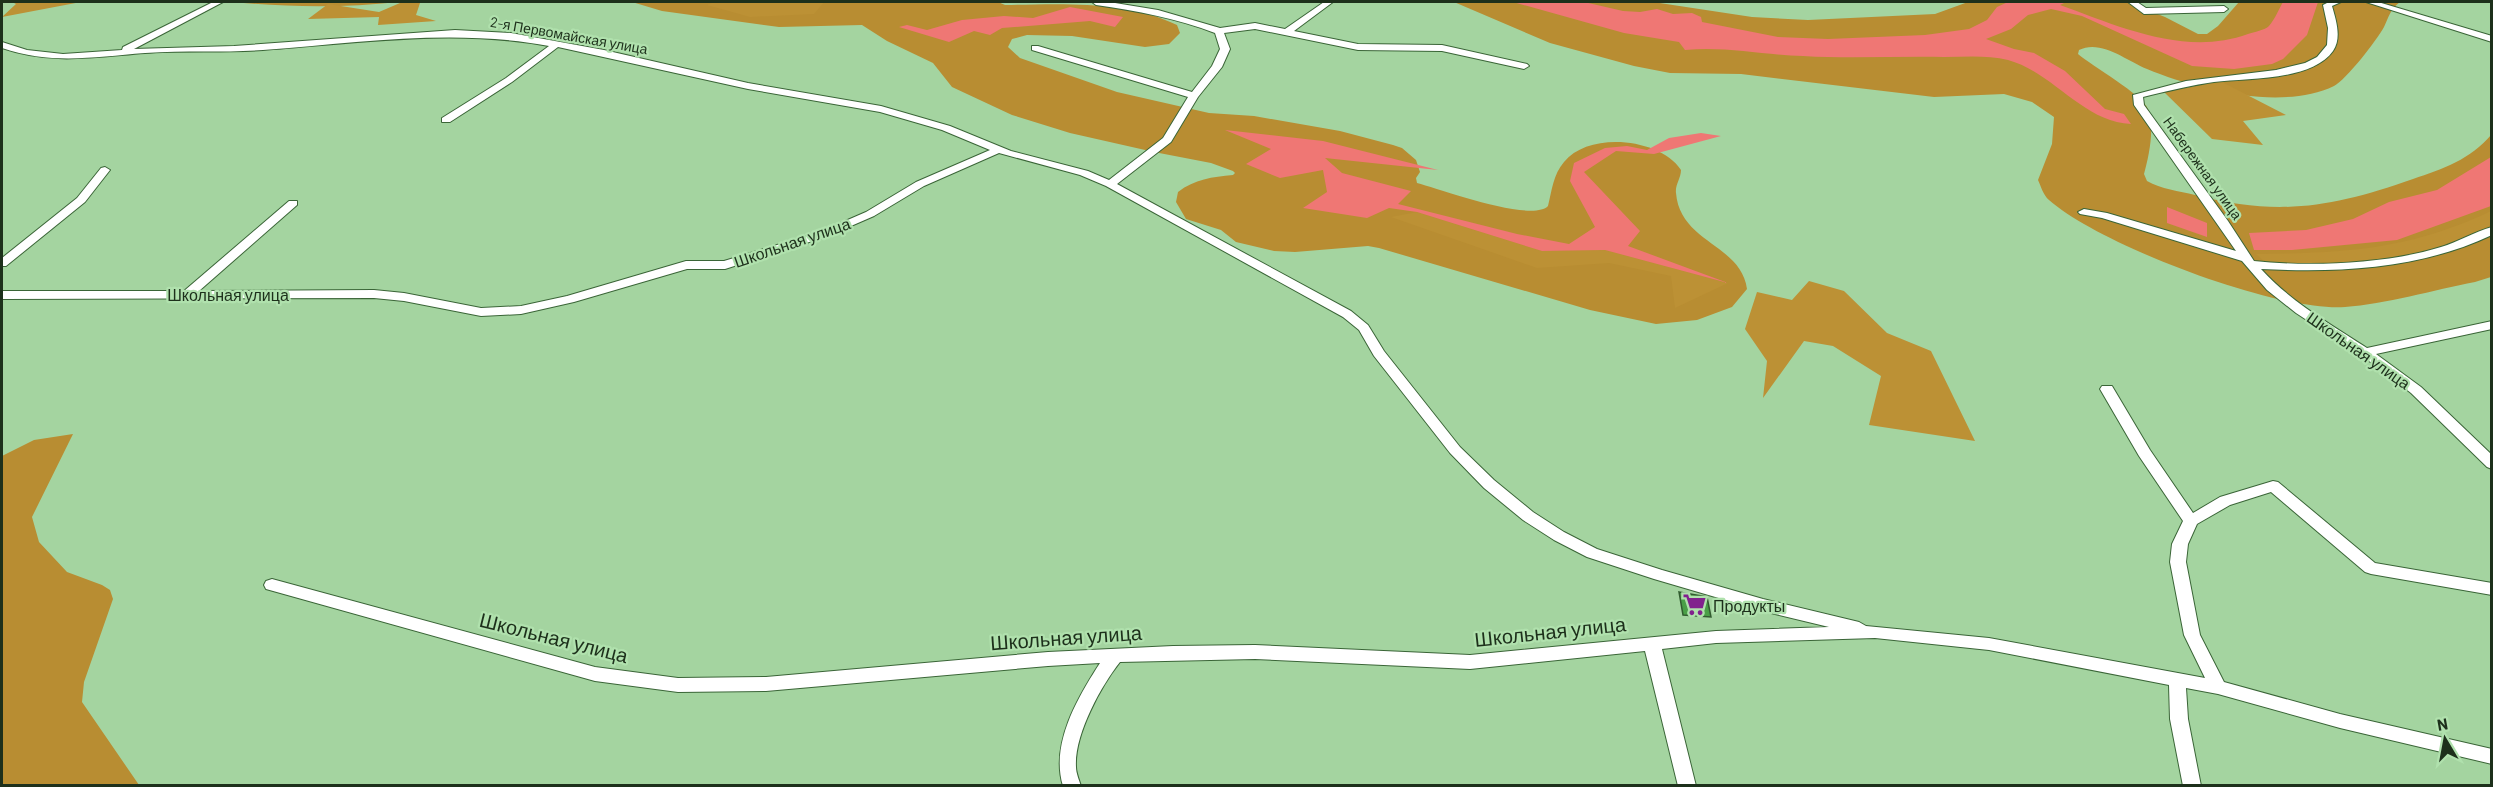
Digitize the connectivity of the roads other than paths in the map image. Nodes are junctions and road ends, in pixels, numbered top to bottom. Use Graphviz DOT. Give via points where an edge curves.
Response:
graph roads {
  1 [pos="219,2"];
  2 [pos="1096,2"];
  3 [pos="1329,2"];
  4 [pos="2132,2"];
  5 [pos="2337,2"];
  6 [pos="2370,2"];
  7 [pos="2224,9"];
  8 [pos="1219,31"];
  9 [pos="1287,32"];
  10 [pos="2492,39"];
  11 [pos="556,44"];
  12 [pos="2,45"];
  13 [pos="1035,48"];
  14 [pos="7,50"];
  15 [pos="107,55"];
  16 [pos="1524,66"];
  17 [pos="1194,96"];
  18 [pos="446,120"];
  19 [pos="998,150"];
  20 [pos="105,170"];
  21 [pos="1084,172"];
  22 [pos="1110,184"];
  23 [pos="293,204"];
  24 [pos="2084,212"];
  25 [pos="2492,230"];
  26 [pos="2248,261"];
  27 [pos="2,263"];
  28 [pos="2,295"];
  29 [pos="187,295"];
  30 [pos="2492,325"];
  31 [pos="2366,352"];
  32 [pos="2107,389"];
  33 [pos="2492,464"];
  34 [pos="2191,521"];
  35 [pos="272,585"];
  36 [pos="2492,589"];
  37 [pos="1875,632"];
  38 [pos="1652,644"];
  39 [pos="1116,655"];
  40 [pos="2176,680"];
  41 [pos="2218,687"];
  42 [pos="2492,757"];
  43 [pos="1072,786"];
  44 [pos="1687,786"];
  45 [pos="2192,786"];
  1 -- 15 [label="street" via="126,50"];
  2 -- 8 [label="street" via="1183,17"];
  3 -- 9 [label="street"];
  4 -- 7 [label="street" via="2144,11"];
  5 -- 26 [label="street, Набережная улица" via="2327,5 2334,27 2329,50 2312,64 2138,95 2139,105"];
  6 -- 10 [label="street"];
  8 -- 9 [label="street" via="1255,26"];
  8 -- 17 [label="street" via="1225,49 1217,67"];
  9 -- 16 [label="street" via="1358,47 1442,48"];
  11 -- 15 [label="street, 2-я Первомайская улица" via="511,36 455,33 234,50 146,50"];
  11 -- 18 [label="street"];
  11 -- 19 [label="street, 2-я Первомайская улица" via="747,86 880,109 946,128"];
  12 -- 14 [label="street, 2-я Первомайская улица"];
  13 -- 17 [label="street"];
  14 -- 15 [label="street, 2-я Первомайская улица" via="63,57"];
  17 -- 22 [label="street" via="1167,140"];
  19 -- 21 [label="street, 2-я Первомайская улица"];
  19 -- 29 [label="street, Школьная улица" via="920,184 870,214 824,234 725,265 686,266 521,310 481,312 374,294"];
  20 -- 27 [label="street" via="81,200"];
  21 -- 22 [label="street, Школьная улица"];
  22 -- 37 [label="street, Школьная улица" via="1347,314 1364,328 1455,450 1489,484 1558,536 1592,553 1660,575"];
  23 -- 29 [label="street"];
  24 -- 26 [label="street"];
  25 -- 26 [label="street" via="2450,250 2418,259 2266,267"];
  26 -- 31 [label="street, Школьная улица" via="2271,287 2300,310"];
  28 -- 29 [label="street, Школьная улица"];
  30 -- 31 [label="street"];
  31 -- 33 [label="street, Школьная улица" via="2416,390"];
  32 -- 34 [label="street" via="2144,453"];
  34 -- 36 [label="street" via="2225,501 2273,486 2371,568"];
  34 -- 41 [label="street" via="2180,544 2178,562 2192,635"];
  35 -- 39 [label="street, Школьная улица" via="594,674 678,685 766,684"];
  37 -- 38 [label="street, Школьная улица" via="1716,637"];
  37 -- 40 [label="street, Школьная улица" via="1989,644"];
  38 -- 39 [label="street, Школьная улица" via="1470,662 1255,652"];
  38 -- 44 [label="street"];
  39 -- 43 [label="street" via="1097,682 1076,728 1067,766"];
  40 -- 41 [label="street, Школьная улица"];
  40 -- 45 [label="street"];
  41 -- 42 [label="street, Школьная улица"];
}
